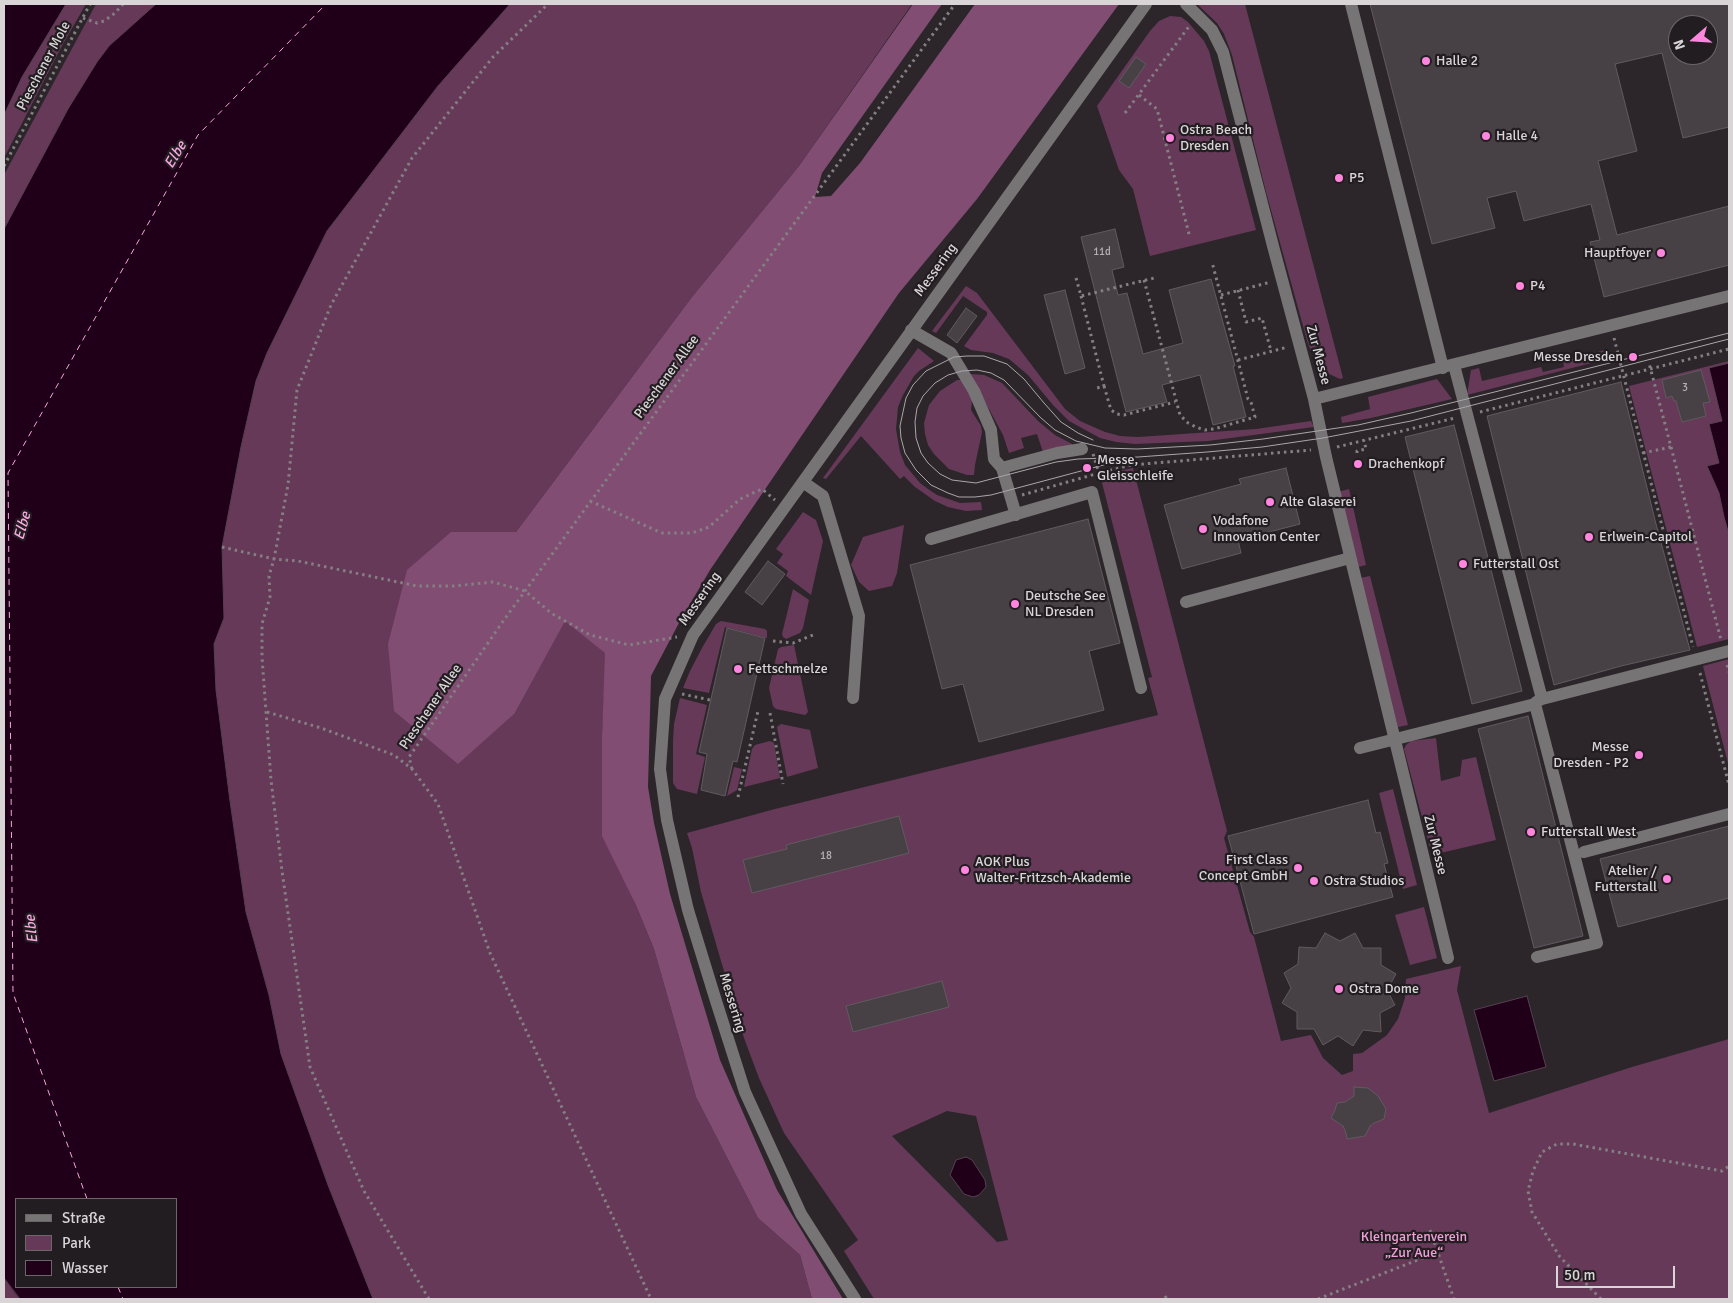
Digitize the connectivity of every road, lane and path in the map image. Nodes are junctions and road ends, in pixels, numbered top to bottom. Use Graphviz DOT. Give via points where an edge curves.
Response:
graph roads {
  1 [pos="90,4"];
  2 [pos="123,4"];
  3 [pos="548,4"];
  4 [pos="955,4"];
  5 [pos="1146,4"];
  6 [pos="1186,4"];
  7 [pos="1351,4"];
  8 [pos="1198,14"];
  9 [pos="83,18"];
  10 [pos="1139,95"];
  11 [pos="1125,113"];
  12 [pos="4,166"];
  13 [pos="1190,238"];
  14 [pos="1212,262"];
  15 [pos="1076,278"];
  16 [pos="1154,278"];
  17 [pos="1282,279"];
  18 [pos="1144,280"];
  19 [pos="1238,290"];
  20 [pos="1221,295"];
  21 [pos="1081,296"];
  22 [pos="1729,296"];
  23 [pos="1611,326"];
  24 [pos="911,330"];
  25 [pos="1299,344"];
  26 [pos="1729,348"];
  27 [pos="1271,351"];
  28 [pos="1238,360"];
  29 [pos="1649,363"];
  30 [pos="1448,367"];
  31 [pos="1651,370"];
  32 [pos="1624,376"];
  33 [pos="1104,386"];
  34 [pos="1097,388"];
  35 [pos="1314,399"];
  36 [pos="1176,402"];
  37 [pos="1467,415"];
  38 [pos="1364,440"];
  39 [pos="1670,447"];
  40 [pos="1082,449"];
  41 [pos="1357,452"];
  42 [pos="1326,453"];
  43 [pos="1643,454"];
  44 [pos="1002,468"];
  45 [pos="803,482"];
  46 [pos="1010,498"];
  47 [pos="590,501"];
  48 [pos="784,508"];
  49 [pos="1016,515"];
  50 [pos="931,539"];
  51 [pos="222,547"];
  52 [pos="1350,558"];
  53 [pos="274,559"];
  54 [pos="526,591"];
  55 [pos="1186,602"];
  56 [pos="693,635"];
  57 [pos="813,636"];
  58 [pos="773,641"];
  59 [pos="1727,651"];
  60 [pos="1696,659"];
  61 [pos="1729,672"];
  62 [pos="1141,688"];
  63 [pos="669,691"];
  64 [pos="853,698"];
  65 [pos="710,700"];
  66 [pos="1538,701"];
  67 [pos="758,711"];
  68 [pos="267,712"];
  69 [pos="770,713"];
  70 [pos="1394,739"];
  71 [pos="1360,748"];
  72 [pos="412,769"];
  73 [pos="783,784"];
  74 [pos="1729,785"];
  75 [pos="738,797"];
  76 [pos="1729,814"];
  77 [pos="1584,852"];
  78 [pos="1537,957"];
  79 [pos="1448,958"];
  80 [pos="1729,1166"];
  81 [pos="1430,1230"];
  82 [pos="1438,1252"];
  83 [pos="429,1299"];
  84 [pos="651,1299"];
  85 [pos="855,1299"];
  86 [pos="1318,1299"];
  87 [pos="1454,1299"];
  88 [pos="1601,1299"];
  1 -- 9 [label="path, Pieschener Mole"];
  2 -- 9 [label="path" via="104,21"];
  3 -- 53 [label="path" via="493,57 412,158 330,304 297,390 288,485"];
  4 -- 47 [label="path, Pieschener Allee"];
  5 -- 24 [label="street, Messering"];
  6 -- 8 [label="street, Zur Messe"];
  7 -- 30 [label="street"];
  8 -- 10 [label="path"];
  8 -- 17 [label="street, Zur Messe" via="1212,30 1223,52"];
  9 -- 12 [label="path, Pieschener Mole"];
  10 -- 11 [label="path"];
  10 -- 13 [label="path" via="1157,109"];
  14 -- 20 [label="path"];
  15 -- 21 [label="path"];
  16 -- 18 [label="path"];
  17 -- 19 [label="path"];
  17 -- 25 [label="street, Zur Messe"];
  18 -- 21 [label="path"];
  18 -- 36 [label="path"];
  19 -- 20 [label="path"];
  19 -- 27 [label="path" via="1246,322 1262,318"];
  20 -- 28 [label="path"];
  21 -- 33 [label="path"];
  22 -- 23 [label="street, Zur Messe"];
  23 -- 30 [label="street, Zur Messe"];
  23 -- 32 [label="path"];
  24 -- 44 [label="street" via="954,357 991,430 994,459"];
  24 -- 45 [label="street, Messering"];
  25 -- 27 [label="path"];
  25 -- 35 [label="street, Zur Messe"];
  26 -- 31 [label="path"];
  27 -- 28 [label="path"];
  28 -- 36 [label="path" via="1255,417 1205,430 1188,423 1180,415"];
  29 -- 31 [label="path"];
  30 -- 35 [label="street, Zur Messe"];
  30 -- 37 [label="street"];
  31 -- 32 [label="path"];
  31 -- 39 [label="path"];
  32 -- 37 [label="path"];
  32 -- 43 [label="path"];
  33 -- 34 [label="path"];
  33 -- 36 [label="path" via="1111,410 1117,414"];
  35 -- 42 [label="street, Zur Messe"];
  37 -- 38 [label="path"];
  37 -- 66 [label="street"];
  38 -- 41 [label="path" via="1366,449"];
  38 -- 42 [label="path"];
  39 -- 43 [label="path"];
  39 -- 59 [label="path"];
  40 -- 44 [label="street"];
  42 -- 46 [label="path" via="1131,465"];
  42 -- 52 [label="street, Zur Messe"];
  43 -- 60 [label="path"];
  44 -- 46 [label="street"];
  45 -- 48 [label="street, Messering"];
  45 -- 64 [label="street" via="823,496 859,616"];
  46 -- 49 [label="street"];
  47 -- 48 [label="path" via="662,533 692,533 709,527 740,499 762,489"];
  47 -- 54 [label="path, Pieschener Allee"];
  48 -- 56 [label="street, Messering"];
  49 -- 50 [label="street"];
  49 -- 62 [label="street" via="1092,492"];
  51 -- 53 [label="path"];
  52 -- 55 [label="street"];
  52 -- 70 [label="street, Zur Messe"];
  53 -- 54 [label="path" via="417,586 493,582"];
  53 -- 68 [label="path" via="269,576 270,597 262,624"];
  54 -- 56 [label="path" via="551,613 590,635 629,645"];
  54 -- 72 [label="path, Pieschener Allee" via="409,757"];
  56 -- 63 [label="street, Messering"];
  57 -- 58 [label="path" via="793,643"];
  59 -- 60 [label="street"];
  59 -- 61 [label="path"];
  60 -- 66 [label="street"];
  60 -- 74 [label="path"];
  63 -- 65 [label="path"];
  63 -- 85 [label="street, Messering" via="665,699 660,769 669,828 702,956 745,1092 802,1214"];
  66 -- 70 [label="street"];
  66 -- 78 [label="street" via="1596,943"];
  67 -- 75 [label="path"];
  68 -- 72 [label="path" via="394,755"];
  68 -- 83 [label="path" via="282,871 310,1067 364,1191"];
  69 -- 73 [label="path"];
  70 -- 71 [label="street"];
  70 -- 79 [label="street, Zur Messe"];
  72 -- 84 [label="path" via="438,804 490,954"];
  76 -- 77 [label="street"];
  80 -- 88 [label="path" via="1722,1171 1573,1144 1558,1144 1542,1152 1528,1191 1532,1212 1560,1257"];
  81 -- 82 [label="path"];
  82 -- 86 [label="path"];
  82 -- 87 [label="path"];
}
